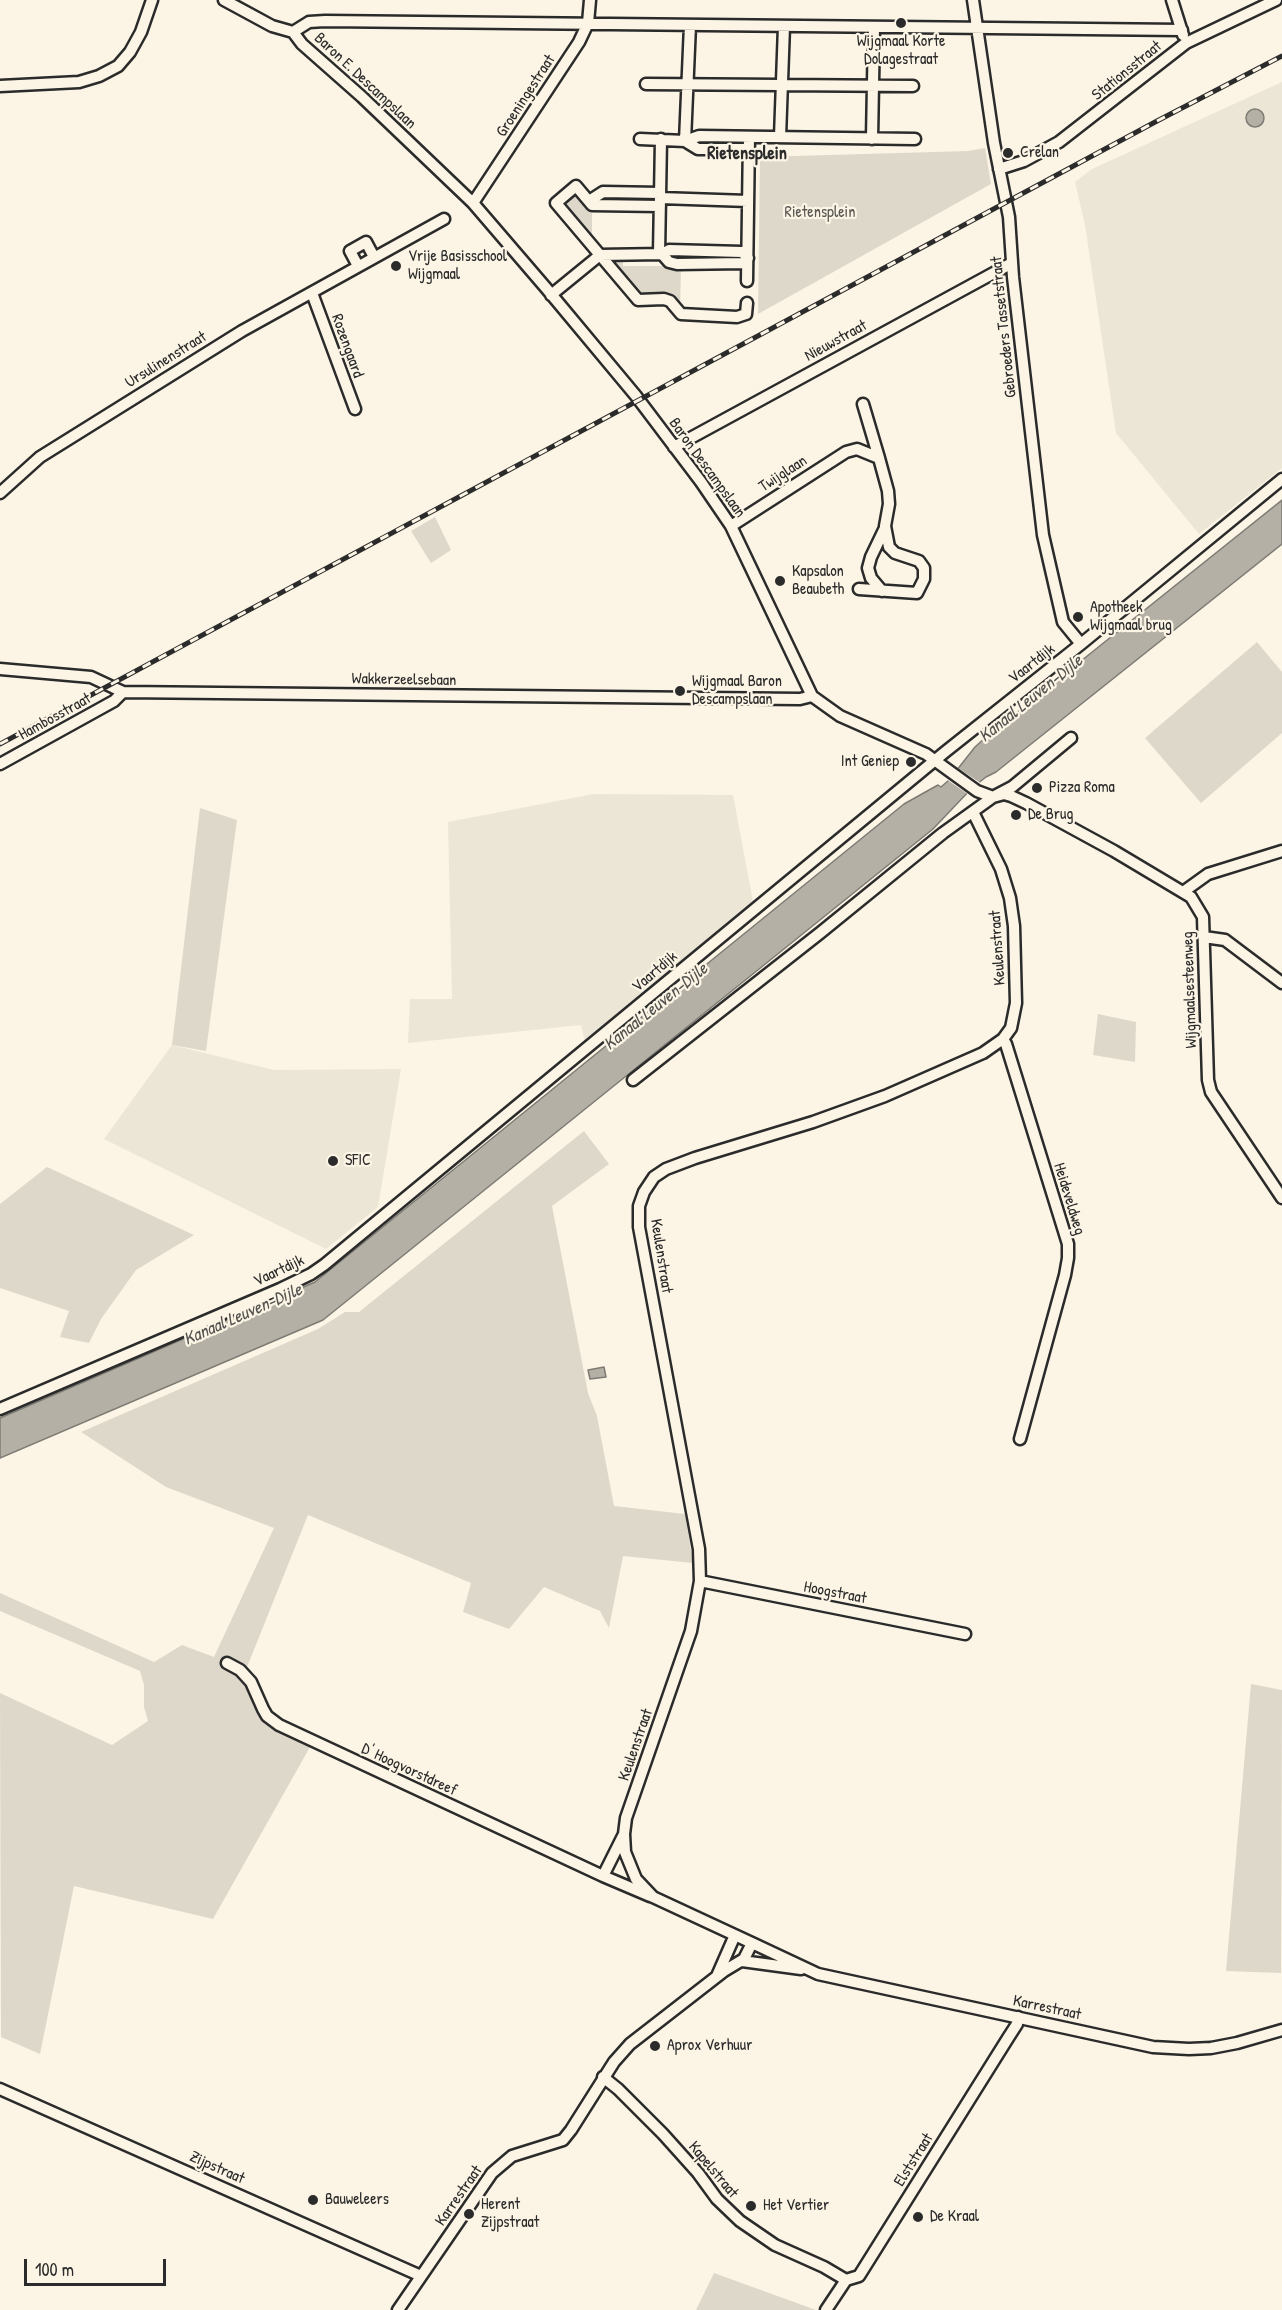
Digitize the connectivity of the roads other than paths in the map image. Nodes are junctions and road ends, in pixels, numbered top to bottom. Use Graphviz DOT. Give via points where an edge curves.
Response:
graph roads {
  1 [pos="152,0"];
  2 [pos="224,0"];
  3 [pos="590,0"];
  4 [pos="973,0"];
  5 [pos="1172,0"];
  6 [pos="1276,0"];
  7 [pos="588,23"];
  8 [pos="690,25"];
  9 [pos="784,26"];
  10 [pos="976,27"];
  11 [pos="874,28"];
  12 [pos="1182,30"];
  13 [pos="293,32"];
  14 [pos="1186,43"];
  15 [pos="688,83"];
  16 [pos="646,84"];
  17 [pos="782,84"];
  18 [pos="873,84"];
  19 [pos="0,86"];
  20 [pos="913,86"];
  21 [pos="749,137"];
  22 [pos="780,137"];
  23 [pos="640,139"];
  24 [pos="872,139"];
  25 [pos="915,139"];
  26 [pos="661,140"];
  27 [pos="685,141"];
  28 [pos="748,149"];
  29 [pos="999,169"];
  30 [pos="660,199"];
  31 [pos="748,201"];
  32 [pos="473,203"];
  33 [pos="444,219"];
  34 [pos="660,254"];
  35 [pos="600,255"];
  36 [pos="374,257"];
  37 [pos="748,258"];
  38 [pos="1012,263"];
  39 [pos="358,266"];
  40 [pos="747,281"];
  41 [pos="312,293"];
  42 [pos="551,295"];
  43 [pos="747,303"];
  44 [pos="863,404"];
  45 [pos="355,409"];
  46 [pos="674,447"];
  47 [pos="879,458"];
  48 [pos="1282,480"];
  49 [pos="0,493"];
  50 [pos="730,525"];
  51 [pos="885,526"];
  52 [pos="859,589"];
  53 [pos="882,591"];
  54 [pos="1081,644"];
  55 [pos="0,669"];
  56 [pos="123,692"];
  57 [pos="812,696"];
  58 [pos="1071,738"];
  59 [pos="935,760"];
  60 [pos="0,764"];
  61 [pos="993,797"];
  62 [pos="973,812"];
  63 [pos="1282,851"];
  64 [pos="1183,892"];
  65 [pos="1204,937"];
  66 [pos="1282,983"];
  67 [pos="1003,1039"];
  68 [pos="633,1080"];
  69 [pos="1282,1198"];
  70 [pos="0,1409"];
  71 [pos="1020,1439"];
  72 [pos="700,1581"];
  73 [pos="965,1634"];
  74 [pos="227,1663"];
  75 [pos="624,1834"];
  76 [pos="603,1876"];
  77 [pos="653,1897"];
  78 [pos="735,1935"];
  79 [pos="752,1943"];
  80 [pos="742,1961"];
  81 [pos="807,1969"];
  82 [pos="717,1977"];
  83 [pos="1018,2017"];
  84 [pos="1282,2030"];
  85 [pos="603,2077"];
  86 [pos="0,2089"];
  87 [pos="422,2276"];
  88 [pos="846,2280"];
  89 [pos="398,2310"];
  90 [pos="826,2310"];
  1 -- 19 [label="street" via="141,32 118,66 79,82"];
  2 -- 13 [label="street, Baron E. Descampslaan" via="272,26"];
  3 -- 7 [label="street, Groeningestraat"];
  4 -- 10 [label="street, Gebroeders Tassetstraat"];
  5 -- 12 [label="street"];
  6 -- 14 [label="street, Stationsstraat"];
  7 -- 8 [label="street"];
  7 -- 13 [label="street" via="325,21 309,22"];
  7 -- 32 [label="street, Groeningestraat"];
  8 -- 9 [label="street"];
  8 -- 15 [label="street"];
  9 -- 11 [label="street"];
  9 -- 17 [label="street"];
  10 -- 11 [label="street"];
  10 -- 12 [label="street"];
  10 -- 29 [label="street, Gebroeders Tassetstraat"];
  11 -- 18 [label="street"];
  12 -- 14 [label="street"];
  13 -- 32 [label="street, Baron E. Descampslaan"];
  14 -- 29 [label="street, Stationsstraat" via="1067,137 1033,157"];
  15 -- 16 [label="street"];
  15 -- 17 [label="street"];
  15 -- 27 [label="street"];
  17 -- 18 [label="street"];
  17 -- 22 [label="street"];
  18 -- 20 [label="street"];
  18 -- 24 [label="street"];
  21 -- 22 [label="street"];
  21 -- 27 [label="street" via="699,136"];
  21 -- 28 [label="street"];
  22 -- 24 [label="street"];
  23 -- 26 [label="street"];
  24 -- 25 [label="street"];
  26 -- 27 [label="street"];
  26 -- 30 [label="street"];
  27 -- 28 [label="street" via="698,149"];
  28 -- 31 [label="street"];
  29 -- 38 [label="street, Gebroeders Tassetstraat" via="1009,217"];
  30 -- 31 [label="street"];
  30 -- 34 [label="street"];
  30 -- 35 [label="street" via="592,205 576,186 555,203"];
  31 -- 37 [label="street"];
  32 -- 42 [label="street, Baron Descampslaan"];
  33 -- 36 [label="street, Ursulinenstraat"];
  34 -- 35 [label="street"];
  34 -- 37 [label="street" via="669,250 742,252"];
  35 -- 42 [label="street"];
  35 -- 43 [label="street" via="638,300 664,298 681,314 737,316 746,314"];
  36 -- 39 [label="street, Ursulinenstraat"];
  36 -- 39 [label="street" via="366,242 350,251"];
  37 -- 40 [label="street"];
  38 -- 46 [label="street, Nieuwstraat"];
  38 -- 54 [label="street, Gebroeders Tassetstraat" via="1043,535 1063,622"];
  39 -- 41 [label="street, Ursulinenstraat"];
  41 -- 45 [label="street, Rozengaard"];
  41 -- 49 [label="street, Ursulinenstraat" via="242,331 40,457"];
  42 -- 46 [label="street, Baron Descampslaan"];
  44 -- 47 [label="street"];
  46 -- 50 [label="street, Baron Descampslaan"];
  47 -- 50 [label="street, Twijglaan" via="857,449 846,452"];
  47 -- 51 [label="street" via="888,491"];
  48 -- 54 [label="street, Vaartdijk"];
  50 -- 57 [label="street, Baron Descampslaan"];
  51 -- 53 [label="street" via="868,568"];
  51 -- 53 [label="street" via="892,550 919,561 925,573 917,593"];
  52 -- 53 [label="street"];
  54 -- 59 [label="street, Vaartdijk"];
  55 -- 56 [label="street, Wakkerzeelsebaan" via="91,676"];
  56 -- 57 [label="street, Wakkerzeelsebaan" via="800,699"];
  56 -- 60 [label="street, Hambosstraat" via="114,701"];
  57 -- 59 [label="street, Baron Descampslaan" via="840,716"];
  58 -- 61 [label="street" via="1012,787"];
  59 -- 61 [label="street, Wijgmaalsesteenweg" via="977,791"];
  59 -- 70 [label="street, Vaartdijk" via="310,1274"];
  61 -- 62 [label="street"];
  61 -- 64 [label="street, Wijgmaalsesteenweg" via="1004,794 1026,803"];
  62 -- 67 [label="street, Keulenstraat" via="1001,869 1014,926 1016,1003 1011,1028"];
  62 -- 68 [label="street"];
  63 -- 64 [label="street" via="1208,874"];
  64 -- 65 [label="street, Wijgmaalsesteenweg" via="1203,916"];
  65 -- 66 [label="street" via="1225,940"];
  65 -- 69 [label="street, Wijgmaalsesteenweg" via="1209,1086"];
  67 -- 71 [label="street, Heideveldweg" via="1064,1231 1068,1258"];
  67 -- 72 [label="street, Keulenstraat" via="983,1053 885,1096 666,1169 654,1177 644,1192 639,1227 699,1549"];
  72 -- 73 [label="street, Hoogstraat"];
  72 -- 75 [label="street, Keulenstraat" via="691,1631 626,1818"];
  74 -- 76 [label="street, D' Hoogvorstdreef" via="251,1682 267,1716 279,1725"];
  75 -- 76 [label="street, Keulenstraat"];
  75 -- 77 [label="street, Keulenstraat" via="625,1852 636,1879"];
  76 -- 77 [label="street, Keulenstraat"];
  77 -- 78 [label="street, Keulenstraat"];
  78 -- 79 [label="street, Keulenstraat"];
  78 -- 82 [label="street, Karrestraat"];
  79 -- 80 [label="street, Karrestraat"];
  79 -- 81 [label="street, Karrestraat"];
  80 -- 81 [label="street, Karrestraat"];
  80 -- 82 [label="street, Karrestraat"];
  81 -- 83 [label="street, Karrestraat"];
  82 -- 85 [label="street, Karrestraat" via="630,2044"];
  83 -- 84 [label="street, Karrestraat" via="1167,2049 1218,2047"];
  83 -- 88 [label="street, Elststraat" via="859,2276"];
  85 -- 87 [label="street, Karrestraat" via="563,2140 512,2156 492,2173"];
  85 -- 88 [label="street, Kapelstraat" via="663,2134 740,2221 775,2245"];
  86 -- 87 [label="street, Zijpstraat"];
  87 -- 89 [label="street, Karrestraat"];
  88 -- 90 [label="street, Elststraat"];
}
